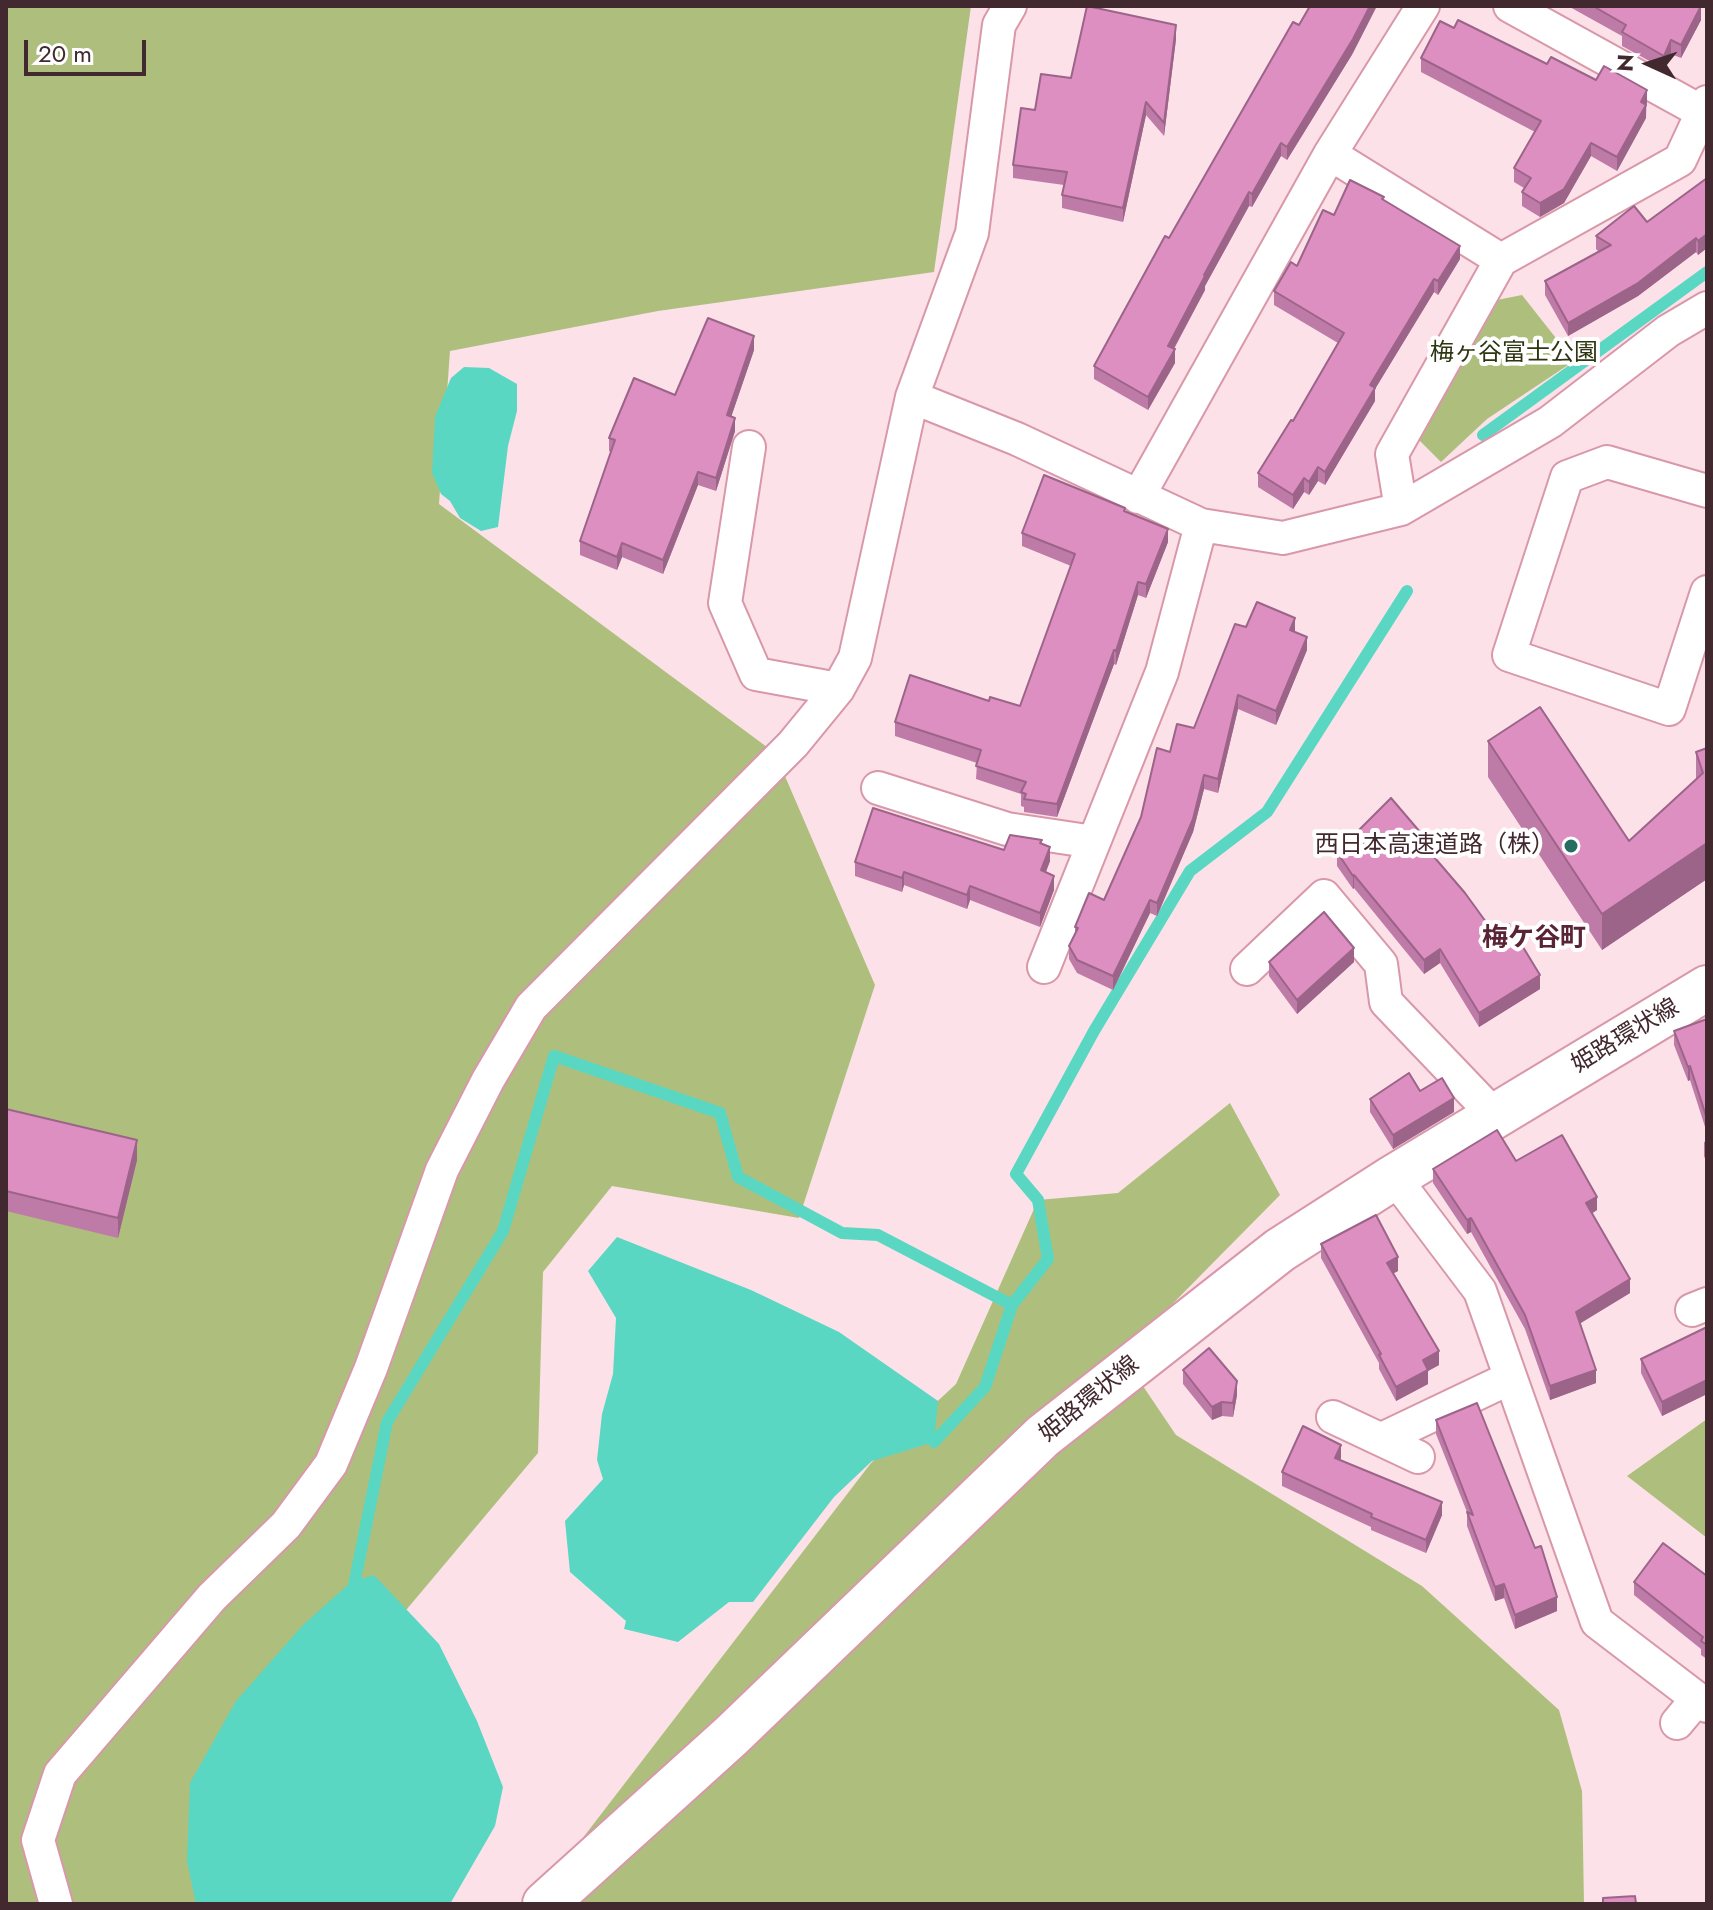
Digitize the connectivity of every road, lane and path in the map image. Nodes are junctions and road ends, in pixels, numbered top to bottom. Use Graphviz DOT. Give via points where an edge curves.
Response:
graph roads {
  1 [pos="1010,6"];
  2 [pos="1423,6"];
  3 [pos="1510,6"];
  4 [pos="1705,107"];
  5 [pos="1330,154"];
  6 [pos="1501,260"];
  7 [pos="1707,308"];
  8 [pos="912,397"];
  9 [pos="749,447"];
  10 [pos="1707,491"];
  11 [pos="1138,497"];
  12 [pos="1401,509"];
  13 [pos="1201,525"];
  14 [pos="1707,592"];
  15 [pos="838,689"];
  16 [pos="878,788"];
  17 [pos="1094,842"];
  18 [pos="1044,967"];
  19 [pos="1247,969"];
  20 [pos="1707,988"];
  21 [pos="1495,1116"];
  22 [pos="1394,1177"];
  23 [pos="1510,1378"];
  24 [pos="1333,1417"];
  25 [pos="1382,1439"];
  26 [pos="1418,1457"];
  27 [pos="1694,1710"];
  28 [pos="56,1904"];
  29 [pos="545,1904"];
  1 -- 8 [label="street" via="999,25 972,233"];
  2 -- 5 [label="street"];
  3 -- 4 [label="street"];
  4 -- 6 [label="street" via="1680,160"];
  5 -- 6 [label="street"];
  5 -- 11 [label="street"];
  6 -- 12 [label="street" via="1392,454"];
  7 -- 12 [label="street" via="1668,331 1550,422"];
  8 -- 11 [label="street" via="1017,439"];
  8 -- 15 [label="street" via="855,658"];
  9 -- 15 [label="street" via="725,603 756,674"];
  10 -- 14 [label="street" via="1607,462 1567,477 1509,655 1669,709"];
  11 -- 13 [label="street"];
  12 -- 13 [label="street" via="1283,538"];
  13 -- 17 [label="street" via="1162,672"];
  15 -- 28 [label="street" via="793,744 531,1007 442,1170 331,1464 286,1525 212,1597 60,1774 38,1840"];
  16 -- 17 [label="street" via="1007,829"];
  17 -- 18 [label="street"];
  19 -- 21 [label="street" via="1324,896 1381,964 1386,1002"];
  20 -- 21 [label="main road, 姫路環状線"];
  21 -- 22 [label="main road, 姫路環状線"];
  22 -- 23 [label="street" via="1480,1291"];
  22 -- 29 [label="main road, 姫路環状線" via="1280,1250 1043,1436 731,1736"];
  23 -- 25 [label="street"];
  23 -- 27 [label="street" via="1597,1622"];
  24 -- 25 [label="street"];
  25 -- 26 [label="street"];
}
